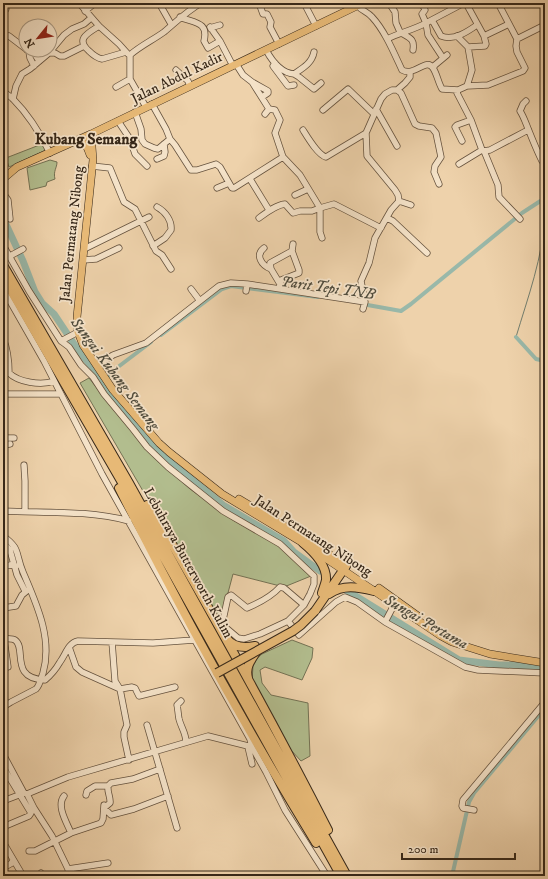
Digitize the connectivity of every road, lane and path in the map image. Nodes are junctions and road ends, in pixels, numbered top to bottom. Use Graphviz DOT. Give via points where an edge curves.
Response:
graph roads {
  1 [pos="16,3"];
  2 [pos="79,3"];
  3 [pos="95,3"];
  4 [pos="159,3"];
  5 [pos="201,3"];
  6 [pos="259,3"];
  7 [pos="304,3"];
  8 [pos="389,3"];
  9 [pos="422,3"];
  10 [pos="498,3"];
  11 [pos="5,4"];
  12 [pos="360,4"];
  13 [pos="194,5"];
  14 [pos="85,11"];
  15 [pos="3,14"];
  16 [pos="91,18"];
  17 [pos="180,18"];
  18 [pos="432,20"];
  19 [pos="426,23"];
  20 [pos="171,24"];
  21 [pos="220,24"];
  22 [pos="509,24"];
  23 [pos="477,25"];
  24 [pos="545,25"];
  25 [pos="99,26"];
  26 [pos="316,26"];
  27 [pos="400,32"];
  28 [pos="9,36"];
  29 [pos="457,36"];
  30 [pos="484,36"];
  31 [pos="387,39"];
  32 [pos="517,39"];
  33 [pos="220,41"];
  34 [pos="58,42"];
  35 [pos="18,43"];
  36 [pos="279,44"];
  37 [pos="84,46"];
  38 [pos="468,47"];
  39 [pos="266,50"];
  40 [pos="413,50"];
  41 [pos="314,52"];
  42 [pos="128,54"];
  43 [pos="58,55"];
  44 [pos="30,58"];
  45 [pos="37,58"];
  46 [pos="43,58"];
  47 [pos="39,61"];
  48 [pos="275,63"];
  49 [pos="234,65"];
  50 [pos="34,66"];
  51 [pos="433,68"];
  52 [pos="176,70"];
  53 [pos="410,72"];
  54 [pos="294,74"];
  55 [pos="130,79"];
  56 [pos="321,83"];
  57 [pos="294,85"];
  58 [pos="190,86"];
  59 [pos="467,86"];
  60 [pos="116,87"];
  61 [pos="397,90"];
  62 [pos="458,90"];
  63 [pos="3,91"];
  64 [pos="13,99"];
  65 [pos="526,101"];
  66 [pos="149,106"];
  67 [pos="323,110"];
  68 [pos="375,111"];
  69 [pos="135,112"];
  70 [pos="471,120"];
  71 [pos="118,121"];
  72 [pos="303,130"];
  73 [pos="528,130"];
  74 [pos="366,133"];
  75 [pos="91,134"];
  76 [pos="170,139"];
  77 [pos="142,140"];
  78 [pos="76,141"];
  79 [pos="462,141"];
  80 [pos="132,144"];
  81 [pos="164,144"];
  82 [pos="397,146"];
  83 [pos="483,151"];
  84 [pos="50,153"];
  85 [pos="283,157"];
  86 [pos="157,159"];
  87 [pos="542,160"];
  88 [pos="93,163"];
  89 [pos="459,164"];
  90 [pos="147,166"];
  91 [pos="3,179"];
  92 [pos="250,180"];
  93 [pos="439,184"];
  94 [pos="230,185"];
  95 [pos="218,188"];
  96 [pos="308,189"];
  97 [pos="3,193"];
  98 [pos="295,195"];
  99 [pos="399,201"];
  100 [pos="411,205"];
  101 [pos="157,207"];
  102 [pos="320,208"];
  103 [pos="269,210"];
  104 [pos="149,217"];
  105 [pos="260,218"];
  106 [pos="387,218"];
  107 [pos="10,219"];
  108 [pos="519,219"];
  109 [pos="141,222"];
  110 [pos="381,228"];
  111 [pos="322,238"];
  112 [pos="293,244"];
  113 [pos="3,245"];
  114 [pos="153,246"];
  115 [pos="118,248"];
  116 [pos="264,248"];
  117 [pos="22,249"];
  118 [pos="84,250"];
  119 [pos="292,251"];
  120 [pos="426,253"];
  121 [pos="12,255"];
  122 [pos="83,260"];
  123 [pos="3,265"];
  124 [pos="171,269"];
  125 [pos="271,269"];
  126 [pos="3,277"];
  127 [pos="279,286"];
  128 [pos="191,289"];
  129 [pos="4,292"];
  130 [pos="200,301"];
  131 [pos="75,333"];
  132 [pos="3,338"];
  133 [pos="62,340"];
  134 [pos="97,366"];
  135 [pos="54,381"];
  136 [pos="3,394"];
  137 [pos="60,394"];
  138 [pos="84,411"];
  139 [pos="3,438"];
  140 [pos="14,438"];
  141 [pos="10,444"];
  142 [pos="3,445"];
  143 [pos="108,453"];
  144 [pos="24,465"];
  145 [pos="185,465"];
  146 [pos="121,508"];
  147 [pos="3,511"];
  148 [pos="25,511"];
  149 [pos="118,518"];
  150 [pos="129,521"];
  151 [pos="3,536"];
  152 [pos="3,543"];
  153 [pos="303,543"];
  154 [pos="18,566"];
  155 [pos="3,567"];
  156 [pos="343,567"];
  157 [pos="28,590"];
  158 [pos="374,591"];
  159 [pos="324,594"];
  160 [pos="393,607"];
  161 [pos="3,608"];
  162 [pos="310,608"];
  163 [pos="386,620"];
  164 [pos="288,621"];
  165 [pos="219,629"];
  166 [pos="3,639"];
  167 [pos="194,640"];
  168 [pos="112,642"];
  169 [pos="69,647"];
  170 [pos="257,648"];
  171 [pos="471,649"];
  172 [pos="236,659"];
  173 [pos="545,663"];
  174 [pos="8,667"];
  175 [pos="216,671"];
  176 [pos="545,673"];
  177 [pos="38,679"];
  178 [pos="249,682"];
  179 [pos="175,687"];
  180 [pos="120,689"];
  181 [pos="181,701"];
  182 [pos="545,702"];
  183 [pos="3,707"];
  184 [pos="147,725"];
  185 [pos="186,742"];
  186 [pos="250,747"];
  187 [pos="154,751"];
  188 [pos="3,754"];
  189 [pos="129,760"];
  190 [pos="252,764"];
  191 [pos="3,767"];
  192 [pos="160,768"];
  193 [pos="108,786"];
  194 [pos="24,794"];
  195 [pos="86,794"];
  196 [pos="64,796"];
  197 [pos="168,796"];
  198 [pos="3,801"];
  199 [pos="104,807"];
  200 [pos="469,809"];
  201 [pos="3,827"];
  202 [pos="177,828"];
  203 [pos="72,834"];
  204 [pos="3,842"];
  205 [pos="55,842"];
  206 [pos="29,851"];
  207 [pos="12,860"];
  208 [pos="108,863"];
  209 [pos="3,868"];
  210 [pos="68,868"];
  211 [pos="23,876"];
  212 [pos="69,876"];
  213 [pos="327,876"];
  214 [pos="337,876"];
  215 [pos="341,876"];
  216 [pos="349,876"];
  1 -- 11 [label="street"];
  2 -- 14 [label="street"];
  3 -- 14 [label="street"];
  4 -- 20 [label="street"];
  5 -- 13 [label="street"];
  6 -- 36 [label="street" via="263,14 267,14 271,22 270,27"];
  7 -- 26 [label="street"];
  8 -- 27 [label="street" via="395,12"];
  9 -- 19 [label="street" via="425,10 422,14"];
  10 -- 22 [label="street"];
  11 -- 15 [label="street"];
  12 -- 26 [label="main road, Jalan Abdul Kadir"];
  12 -- 31 [label="street" via="361,10 373,17"];
  13 -- 17 [label="street"];
  14 -- 16 [label="street"];
  16 -- 25 [label="street"];
  16 -- 34 [label="street" via="72,29"];
  17 -- 20 [label="street"];
  17 -- 33 [label="street" via="204,27 204,41 208,48"];
  18 -- 19 [label="street"];
  18 -- 23 [label="street" via="464,4 467,5"];
  18 -- 29 [label="street" via="441,36"];
  19 -- 27 [label="street" via="413,30"];
  19 -- 51 [label="street" via="428,35 445,57"];
  20 -- 42 [label="street" via="162,33"];
  21 -- 33 [label="street" via="211,28"];
  22 -- 30 [label="street"];
  22 -- 32 [label="street"];
  23 -- 29 [label="street" via="465,34"];
  23 -- 30 [label="street"];
  24 -- 32 [label="street"];
  25 -- 37 [label="street" via="83,38"];
  25 -- 42 [label="street"];
  26 -- 36 [label="main road, Jalan Abdul Kadir"];
  27 -- 31 [label="street"];
  27 -- 40 [label="street" via="413,41"];
  28 -- 35 [label="street"];
  29 -- 38 [label="street"];
  30 -- 38 [label="street" via="485,46"];
  31 -- 53 [label="street" via="402,70"];
  32 -- 59 [label="street" via="516,46 525,68 522,71 488,85"];
  33 -- 49 [label="street"];
  36 -- 39 [label="main road, Jalan Abdul Kadir"];
  37 -- 42 [label="street" via="102,59"];
  37 -- 43 [label="street" via="64,56"];
  38 -- 59 [label="street" via="472,70"];
  39 -- 48 [label="street"];
  39 -- 49 [label="main road, Jalan Abdul Kadir"];
  41 -- 54 [label="street" via="309,64"];
  42 -- 55 [label="street"];
  44 -- 50 [label="street"];
  45 -- 47 [label="street"];
  46 -- 47 [label="street"];
  47 -- 50 [label="street"];
  48 -- 54 [label="street" via="288,74"];
  48 -- 57 [label="street" via="273,66 288,86"];
  49 -- 58 [label="main road, Jalan Abdul Kadir"];
  49 -- 85 [label="street" via="252,82 268,91 262,97 267,111 275,110 280,120 276,133"];
  50 -- 64 [label="street" via="22,74"];
  51 -- 53 [label="street" via="426,64"];
  51 -- 62 [label="street" via="442,89"];
  52 -- 58 [label="street"];
  53 -- 61 [label="street" via="408,80"];
  54 -- 56 [label="street" via="314,89"];
  55 -- 60 [label="street"];
  55 -- 66 [label="street"];
  58 -- 66 [label="main road, Jalan Abdul Kadir"];
  59 -- 62 [label="street"];
  61 -- 68 [label="street" via="386,94"];
  61 -- 93 [label="street" via="401,93 415,124 430,127 436,133 442,157 434,172"];
  62 -- 70 [label="street"];
  63 -- 64 [label="street"];
  64 -- 84 [label="street" via="42,136"];
  65 -- 73 [label="street" via="520,111 526,120"];
  66 -- 69 [label="main road, Jalan Abdul Kadir"];
  66 -- 76 [label="street"];
  67 -- 68 [label="street" via="348,89"];
  68 -- 74 [label="street"];
  68 -- 82 [label="street"];
  69 -- 71 [label="main road, Jalan Abdul Kadir"];
  69 -- 77 [label="street"];
  70 -- 79 [label="street" via="455,127"];
  70 -- 83 [label="street"];
  71 -- 75 [label="main road, Jalan Abdul Kadir"];
  71 -- 80 [label="street"];
  72 -- 74 [label="street" via="326,157"];
  73 -- 83 [label="street" via="490,150"];
  73 -- 87 [label="street"];
  74 -- 99 [label="street" via="367,156 395,190"];
  75 -- 78 [label="main road, Jalan Abdul Kadir"];
  75 -- 88 [label="main road, Jalan Permatang Nibong"];
  76 -- 81 [label="street"];
  76 -- 94 [label="street" via="191,170 216,164"];
  77 -- 80 [label="street"];
  77 -- 81 [label="street" via="145,144 158,149"];
  78 -- 84 [label="main road, Jalan Abdul Kadir"];
  78 -- 88 [label="main road" via="87,146"];
  80 -- 90 [label="street" via="135,154"];
  81 -- 86 [label="street" via="164,156"];
  83 -- 89 [label="street"];
  83 -- 108 [label="street" via="498,185 499,198"];
  84 -- 91 [label="main road, Jalan Abdul Kadir" via="17,168"];
  85 -- 92 [label="street"];
  85 -- 96 [label="street" via="300,175"];
  88 -- 109 [label="street" via="110,168 124,202 134,208"];
  88 -- 118 [label="main road, Jalan Permatang Nibong"];
  92 -- 94 [label="street" via="234,188"];
  92 -- 103 [label="street"];
  94 -- 95 [label="street"];
  96 -- 98 [label="street"];
  96 -- 102 [label="street"];
  97 -- 107 [label="street" via="8,200"];
  99 -- 100 [label="street"];
  99 -- 106 [label="street"];
  101 -- 114 [label="street" via="165,213 172,225 164,238"];
  102 -- 103 [label="street" via="294,213 282,204"];
  102 -- 110 [label="street" via="334,204"];
  102 -- 111 [label="street"];
  103 -- 105 [label="street"];
  104 -- 109 [label="street"];
  106 -- 110 [label="street"];
  106 -- 120 [label="street"];
  109 -- 114 [label="street"];
  109 -- 118 [label="street"];
  110 -- 127 [label="street" via="375,238 369,263 361,281 364,306"];
  112 -- 119 [label="street"];
  113 -- 121 [label="street"];
  114 -- 124 [label="street"];
  115 -- 122 [label="street" via="96,259"];
  116 -- 125 [label="street" via="259,255 264,264"];
  117 -- 121 [label="street"];
  118 -- 122 [label="main road, Jalan Permatang Nibong"];
  119 -- 125 [label="street" via="270,263"];
  119 -- 127 [label="street" via="299,273 281,280"];
  121 -- 133 [label="street" via="29,291"];
  122 -- 131 [label="main road, Jalan Permatang Nibong"];
  123 -- 138 [label="highway, Lebuhraya Butterworth Kulim"];
  125 -- 127 [label="street"];
  126 -- 138 [label="highway, Lebuhraya Butterworth Kulim"];
  127 -- 130 [label="street" via="246,287 231,283 219,286"];
  128 -- 130 [label="street"];
  129 -- 135 [label="street"];
  130 -- 134 [label="street" via="146,343 113,355"];
  131 -- 133 [label="street"];
  131 -- 134 [label="main road, Jalan Permatang Nibong"];
  132 -- 135 [label="street" via="10,360 9,372 13,376 40,384"];
  133 -- 162 [label="street" via="156,456 223,511 280,544 314,576"];
  134 -- 145 [label="main road, Jalan Permatang Nibong" via="113,390 158,442"];
  135 -- 137 [label="street"];
  136 -- 137 [label="street"];
  137 -- 146 [label="street"];
  138 -- 143 [label="highway, Lebuhraya Butterworth Kulim"];
  139 -- 140 [label="street"];
  141 -- 142 [label="street"];
  143 -- 165 [label="highway" via="132,481 176,550"];
  143 -- 175 [label="highway" via="119,488"];
  143 -- 215 [label="highway, Lebuhraya Butterworth Kulim"];
  143 -- 216 [label="highway, Lebuhraya Butterworth Kulim"];
  144 -- 148 [label="street"];
  145 -- 153 [label="main road, Jalan Permatang Nibong" via="222,494"];
  145 -- 156 [label="main road, Jalan Permatang Nibong" via="311,542"];
  146 -- 149 [label="street"];
  146 -- 150 [label="street"];
  147 -- 148 [label="street"];
  148 -- 149 [label="street"];
  149 -- 150 [label="street"];
  150 -- 167 [label="street"];
  151 -- 154 [label="street" via="17,549"];
  152 -- 154 [label="street" via="10,550"];
  153 -- 156 [label="main road, Jalan Permatang Nibong"];
  153 -- 159 [label="highway" via="312,550 324,569"];
  154 -- 155 [label="street"];
  154 -- 157 [label="street" via="17,575"];
  156 -- 158 [label="main road, Jalan Permatang Nibong"];
  156 -- 159 [label="highway"];
  156 -- 171 [label="main road, Jalan Permatang Nibong"];
  157 -- 161 [label="street" via="16,606"];
  157 -- 177 [label="street" via="42,620 45,663"];
  158 -- 159 [label="highway" via="344,587"];
  158 -- 160 [label="main road, Jalan Permatang Nibong"];
  159 -- 162 [label="highway"];
  160 -- 163 [label="street"];
  160 -- 171 [label="main road, Jalan Permatang Nibong" via="440,636"];
  162 -- 164 [label="street"];
  162 -- 164 [label="street" via="280,587 275,593 247,608 231,595 228,597 225,627 238,638 244,639 260,634"];
  162 -- 170 [label="highway, bridge" via="301,625"];
  163 -- 164 [label="street" via="345,597 299,635"];
  163 -- 176 [label="street" via="465,666 478,670"];
  165 -- 170 [label="highway" via="230,643 238,647"];
  165 -- 172 [label="highway"];
  166 -- 174 [label="street"];
  166 -- 177 [label="street" via="12,638 18,642 23,671"];
  167 -- 168 [label="street"];
  167 -- 186 [label="street" via="250,739"];
  168 -- 169 [label="street" via="78,641"];
  168 -- 180 [label="street" via="115,681"];
  169 -- 177 [label="street" via="51,674 45,680"];
  169 -- 180 [label="street" via="76,667"];
  170 -- 172 [label="highway, bridge"];
  170 -- 178 [label="highway" via="248,665"];
  171 -- 173 [label="main road, Jalan Permatang Nibong"];
  172 -- 175 [label="highway, bridge"];
  172 -- 178 [label="highway"];
  175 -- 214 [label="highway" via="278,781"];
  177 -- 183 [label="street" via="36,690"];
  178 -- 216 [label="highway" via="297,770"];
  179 -- 180 [label="street" via="139,696 135,688"];
  180 -- 189 [label="street" via="127,725 124,737"];
  181 -- 185 [label="street" via="177,705"];
  182 -- 200 [label="street" via="463,800 462,806"];
  184 -- 187 [label="street"];
  185 -- 186 [label="street" via="208,736"];
  185 -- 187 [label="street"];
  186 -- 190 [label="street"];
  186 -- 213 [label="street" via="285,810"];
  187 -- 189 [label="street"];
  187 -- 192 [label="street"];
  188 -- 194 [label="street"];
  189 -- 194 [label="street" via="68,777"];
  191 -- 194 [label="street"];
  192 -- 193 [label="street"];
  192 -- 197 [label="street"];
  193 -- 195 [label="street" via="95,786"];
  193 -- 199 [label="street" via="110,804"];
  194 -- 198 [label="street"];
  194 -- 201 [label="street" via="31,813"];
  194 -- 205 [label="street"];
  196 -- 203 [label="street" via="61,806"];
  197 -- 199 [label="street" via="111,815"];
  197 -- 202 [label="street"];
  199 -- 203 [label="street" via="101,823"];
  203 -- 205 [label="street"];
  204 -- 207 [label="street"];
  205 -- 206 [label="street" via="36,851"];
  205 -- 210 [label="street"];
  207 -- 209 [label="street" via="12,863"];
  207 -- 211 [label="street"];
  208 -- 210 [label="street"];
  210 -- 212 [label="street"];
}
